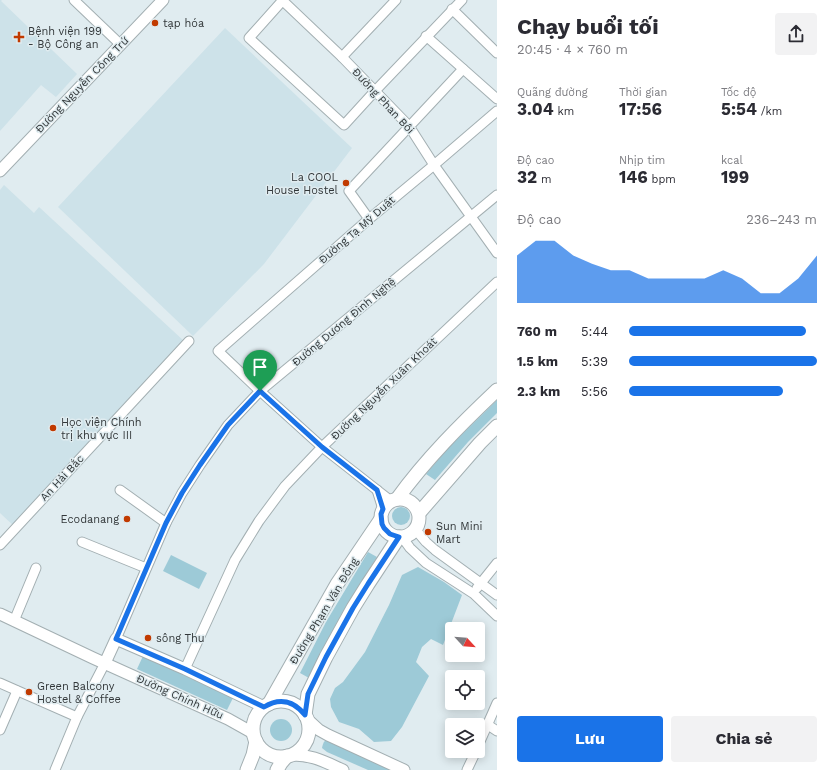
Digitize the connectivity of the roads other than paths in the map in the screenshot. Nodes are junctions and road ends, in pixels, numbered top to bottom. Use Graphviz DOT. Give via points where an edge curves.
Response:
graph roads {
  1 [pos="74,0"];
  2 [pos="163,0"];
  3 [pos="282,0"];
  4 [pos="396,0"];
  5 [pos="462,0"];
  6 [pos="452,10"];
  7 [pos="426,36"];
  8 [pos="121,45"];
  9 [pos="497,52"];
  10 [pos="342,57"];
  11 [pos="463,69"];
  12 [pos="375,91"];
  13 [pos="497,99"];
  14 [pos="497,111"];
  15 [pos="409,126"];
  16 [pos="434,165"];
  17 [pos="0,171"];
  18 [pos="497,195"];
  19 [pos="471,216"];
  20 [pos="369,219"];
  21 [pos="497,253"];
  22 [pos="497,282"];
  23 [pos="189,341"];
  24 [pos="497,390"];
  25 [pos="260,391"];
  26 [pos="497,426"];
  27 [pos="322,447"];
  28 [pos="120,490"];
  29 [pos="388,507"];
  30 [pos="418,513"];
  31 [pos="166,523"];
  32 [pos="415,529"];
  33 [pos="401,537"];
  34 [pos="82,542"];
  35 [pos="0,545"];
  36 [pos="497,563"];
  37 [pos="36,568"];
  38 [pos="146,568"];
  39 [pos="481,583"];
  40 [pos="474,594"];
  41 [pos="497,595"];
  42 [pos="0,614"];
  43 [pos="497,616"];
  44 [pos="14,621"];
  45 [pos="116,639"];
  46 [pos="105,663"];
  47 [pos="185,669"];
  48 [pos="0,683"];
  49 [pos="17,691"];
  50 [pos="497,703"];
  51 [pos="267,705"];
  52 [pos="306,716"];
  53 [pos="77,717"];
  54 [pos="488,724"];
  55 [pos="0,730"];
  56 [pos="485,731"];
  57 [pos="497,731"];
  58 [pos="255,737"];
  59 [pos="288,756"];
  60 [pos="473,758"];
  61 [pos="55,770"];
  62 [pos="247,770"];
  63 [pos="277,770"];
  64 [pos="343,770"];
  65 [pos="404,770"];
  66 [pos="467,770"];
  1 -- 8 [label="street"];
  2 -- 8 [label="street, Đường Nguyễn Công Trứ"];
  3 -- 10 [label="street, Đường Phan Bôi"];
  3 -- 12 [label="street" via="249,38 344,125"];
  4 -- 10 [label="street"];
  5 -- 6 [label="street"];
  6 -- 7 [label="street"];
  6 -- 9 [label="street"];
  7 -- 11 [label="street"];
  7 -- 12 [label="street"];
  8 -- 17 [label="street, Đường Nguyễn Công Trứ"];
  10 -- 12 [label="street, Đường Phan Bôi"];
  11 -- 13 [label="street"];
  11 -- 15 [label="street"];
  12 -- 15 [label="street, Đường Phan Bôi"];
  14 -- 16 [label="street, Đường Tạ Mỹ Duật"];
  15 -- 16 [label="street, Đường Phan Bôi"];
  15 -- 20 [label="street" via="349,191"];
  16 -- 19 [label="street, Đường Phan Bôi"];
  16 -- 20 [label="street, Đường Tạ Mỹ Duật"];
  18 -- 19 [label="street, Đường Dương Đình Nghệ"];
  19 -- 21 [label="street, Đường Phan Bôi"];
  19 -- 25 [label="street, Đường Dương Đình Nghệ"];
  20 -- 25 [label="street, Đường Tạ Mỹ Duật" via="218,351"];
  22 -- 27 [label="street, Đường Nguyễn Xuân Khoát"];
  23 -- 35 [label="street, An Hải Bắc"];
  24 -- 29 [label="main road, Đường Phạm Văn Đồng" via="448,437"];
  25 -- 27 [label="street"];
  25 -- 31 [label="street, Đường Dương Đình Nghệ" via="228,425 182,493"];
  26 -- 30 [label="main road"];
  27 -- 29 [label="street" via="377,490"];
  27 -- 47 [label="street, Đường Nguyễn Xuân Khoát" via="285,486 239,553"];
  28 -- 31 [label="street"];
  29 -- 30 [label="main road" via="406,499"];
  29 -- 33 [label="main road" via="382,524 386,532"];
  29 -- 51 [label="main road, Đường Phạm Văn Đồng" via="337,584"];
  30 -- 32 [label="main road" via="419,519"];
  31 -- 38 [label="street, Đường Dương Đình Nghệ"];
  32 -- 33 [label="main road"];
  32 -- 39 [label="street" via="435,550"];
  33 -- 40 [label="street" via="426,563"];
  33 -- 52 [label="main road" via="360,596 326,657 308,694"];
  34 -- 38 [label="street"];
  36 -- 39 [label="street"];
  37 -- 44 [label="street"];
  38 -- 45 [label="street, Đường Dương Đình Nghệ"];
  39 -- 40 [label="street"];
  39 -- 41 [label="street"];
  40 -- 43 [label="street"];
  42 -- 44 [label="street, Đường Chính Hữu"];
  44 -- 46 [label="street, Đường Chính Hữu"];
  45 -- 46 [label="street"];
  45 -- 47 [label="street"];
  46 -- 53 [label="street"];
  46 -- 58 [label="street, Đường Chính Hữu" via="228,719"];
  47 -- 51 [label="street"];
  48 -- 49 [label="street"];
  49 -- 53 [label="street"];
  49 -- 55 [label="street"];
  50 -- 54 [label="street"];
  51 -- 52 [label="main road" via="289,702"];
  51 -- 58 [label="main road" via="255,719"];
  52 -- 59 [label="main road" via="306,740 297,752"];
  52 -- 65 [label="street" via="319,730 328,735"];
  53 -- 61 [label="street"];
  54 -- 56 [label="street"];
  54 -- 57 [label="street"];
  58 -- 59 [label="main road" via="260,748 266,752 279,757"];
  58 -- 62 [label="main road" via="253,755"];
  59 -- 63 [label="main road"];
  59 -- 64 [label="street" via="301,755 313,758"];
  60 -- 66 [label="street"];
}
